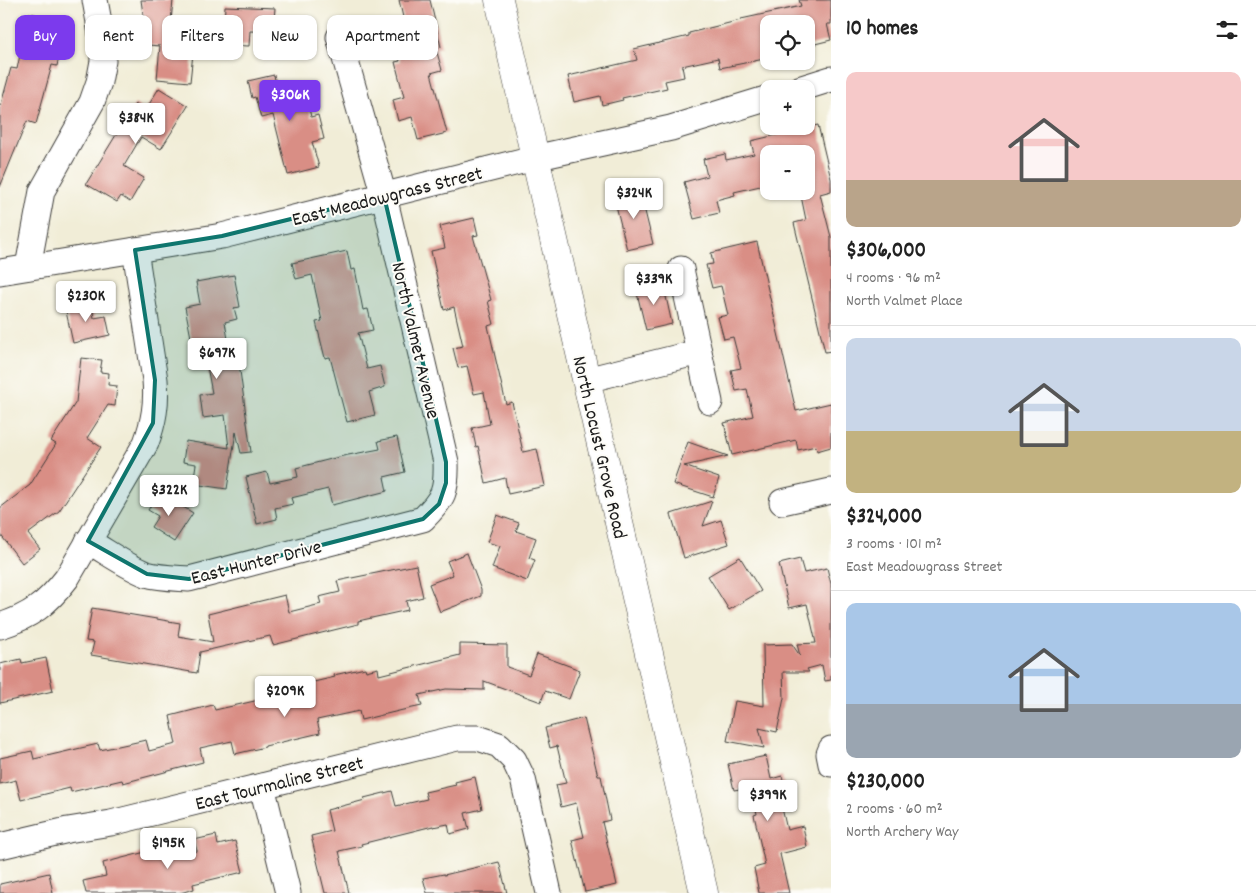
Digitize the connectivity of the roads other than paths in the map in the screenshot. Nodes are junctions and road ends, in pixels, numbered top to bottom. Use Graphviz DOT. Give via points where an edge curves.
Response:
graph roads {
  1 [pos="95,0"];
  2 [pos="498,0"];
  3 [pos="346,60"];
  4 [pos="831,79"];
  5 [pos="815,84"];
  6 [pos="760,101"];
  7 [pos="534,158"];
  8 [pos="384,196"];
  9 [pos="135,250"];
  10 [pos="28,267"];
  11 [pos="681,269"];
  12 [pos="0,272"];
  13 [pos="699,352"];
  14 [pos="586,380"];
  15 [pos="710,402"];
  16 [pos="446,483"];
  17 [pos="831,491"];
  18 [pos="782,502"];
  19 [pos="88,541"];
  20 [pos="0,626"];
  21 [pos="831,749"];
  22 [pos="831,764"];
  23 [pos="262,786"];
  24 [pos="0,846"];
  25 [pos="288,893"];
  26 [pos="549,893"];
  27 [pos="704,893"];
  1 -- 10 [label="street" via="102,39 103,61 99,82 92,102 42,191"];
  2 -- 7 [label="main road, North Locust Grove Road"];
  3 -- 8 [label="street, North Valmet Avenue"];
  4 -- 5 [label="street"];
  6 -- 7 [label="street, East Meadowgrass Street" via="671,128"];
  7 -- 8 [label="street, East Meadowgrass Street"];
  7 -- 14 [label="main road, North Locust Grove Road"];
  8 -- 9 [label="street, East Meadowgrass Street" via="222,236"];
  8 -- 16 [label="street, North Valmet Avenue" via="446,462"];
  9 -- 10 [label="street, East Meadowgrass Street"];
  9 -- 19 [label="street" via="156,380 153,423 146,443"];
  10 -- 12 [label="street, East Meadowgrass Street"];
  11 -- 13 [label="street"];
  13 -- 14 [label="street"];
  13 -- 15 [label="street"];
  14 -- 27 [label="main road, North Locust Grove Road"];
  16 -- 19 [label="street, East Hunter Drive" via="438,504 424,519 189,579 147,574"];
  17 -- 18 [label="street"];
  19 -- 20 [label="street" via="54,595 26,616"];
  21 -- 22 [label="street"];
  23 -- 24 [label="street, East Tourmaline Street"];
  23 -- 25 [label="street"];
  23 -- 26 [label="street, East Tourmaline Street" via="457,738 478,738 499,745 514,760 523,779"];
}
